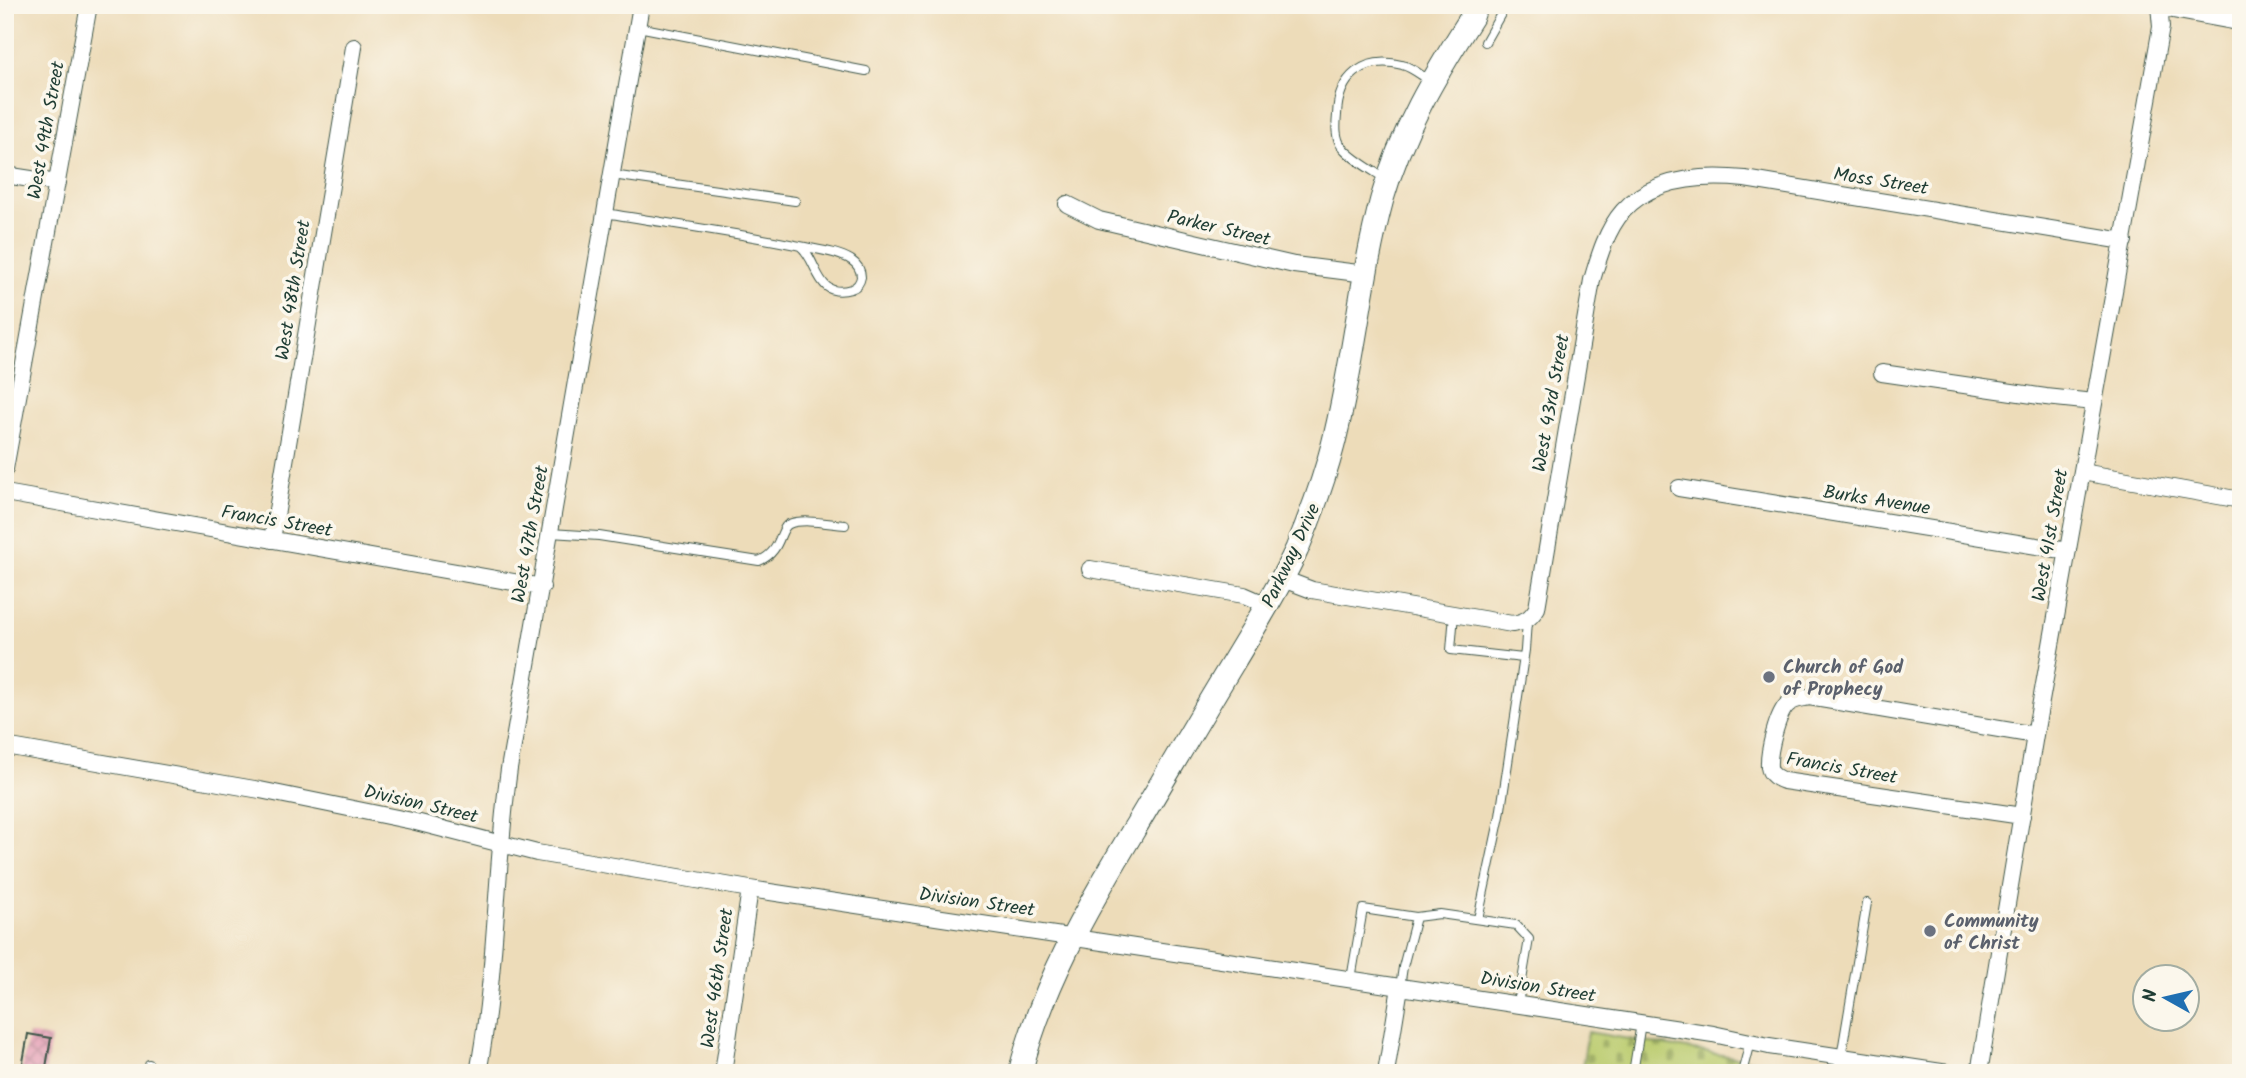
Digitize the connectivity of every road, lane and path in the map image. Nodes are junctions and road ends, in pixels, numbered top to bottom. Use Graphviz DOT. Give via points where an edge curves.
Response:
graph roads {
  1 [pos="89,5"];
  2 [pos="641,5"];
  3 [pos="1476,5"];
  4 [pos="1506,5"];
  5 [pos="2158,5"];
  6 [pos="2165,5"];
  7 [pos="2241,19"];
  8 [pos="638,27"];
  9 [pos="1485,42"];
  10 [pos="354,47"];
  11 [pos="866,71"];
  12 [pos="1432,82"];
  13 [pos="5,175"];
  14 [pos="611,175"];
  15 [pos="1388,181"];
  16 [pos="57,183"];
  17 [pos="796,201"];
  18 [pos="1634,201"];
  19 [pos="1067,204"];
  20 [pos="605,214"];
  21 [pos="2124,241"];
  22 [pos="800,246"];
  23 [pos="1366,274"];
  24 [pos="1882,373"];
  25 [pos="2094,402"];
  26 [pos="6,459"];
  27 [pos="2082,472"];
  28 [pos="1679,488"];
  29 [pos="5,493"];
  30 [pos="2241,500"];
  31 [pos="845,525"];
  32 [pos="550,533"];
  33 [pos="272,540"];
  34 [pos="2068,551"];
  35 [pos="1090,569"];
  36 [pos="1283,579"];
  37 [pos="541,587"];
  38 [pos="1267,605"];
  39 [pos="1454,614"];
  40 [pos="1527,621"];
  41 [pos="1523,658"];
  42 [pos="2035,735"];
  43 [pos="5,746"];
  44 [pos="2022,816"];
  45 [pos="501,844"];
  46 [pos="750,889"];
  47 [pos="1867,903"];
  48 [pos="1416,917"];
  49 [pos="1478,919"];
  50 [pos="1073,936"];
  51 [pos="1351,979"];
  52 [pos="1400,987"];
  53 [pos="1518,1004"];
  54 [pos="1641,1023"];
  55 [pos="1750,1042"];
  56 [pos="1841,1057"];
  57 [pos="478,1073"];
  58 [pos="723,1073"];
  59 [pos="1020,1073"];
  60 [pos="1386,1073"];
  61 [pos="1633,1073"];
  62 [pos="1742,1073"];
  63 [pos="1948,1073"];
  64 [pos="1979,1073"];
  1 -- 16 [label="street, West 49th Street"];
  2 -- 8 [label="street, West 47th Street"];
  3 -- 12 [label="street, Parkway Drive"];
  4 -- 9 [label="lane"];
  5 -- 21 [label="street, West 41st Street" via="2161,27"];
  6 -- 7 [label="street"];
  8 -- 11 [label="lane"];
  8 -- 14 [label="street, West 47th Street"];
  10 -- 33 [label="street, West 48th Street"];
  12 -- 15 [label="street, Parkway Drive"];
  12 -- 15 [label="lane" via="1404,65 1385,63 1352,73 1343,87 1336,118 1341,145"];
  13 -- 16 [label="street"];
  14 -- 17 [label="lane"];
  14 -- 20 [label="street, West 47th Street"];
  15 -- 23 [label="street, Parkway Drive"];
  16 -- 26 [label="street, West 49th Street"];
  18 -- 21 [label="street, Moss Street" via="1676,182 1726,177"];
  18 -- 40 [label="street, West 43rd Street" via="1612,227 1592,280 1537,608"];
  19 -- 23 [label="street, Parker Street" via="1099,220 1294,265"];
  20 -- 22 [label="lane"];
  20 -- 32 [label="street, West 47th Street"];
  21 -- 25 [label="street, West 41st Street"];
  22 -- 22 [label="lane" via="850,259 860,271 861,281 847,290 828,287"];
  23 -- 36 [label="street, Parkway Drive" via="1333,445 1320,492"];
  24 -- 25 [label="street"];
  25 -- 27 [label="street, West 41st Street"];
  27 -- 30 [label="street"];
  27 -- 34 [label="street, West 41st Street"];
  28 -- 34 [label="street, Burks Avenue"];
  29 -- 33 [label="street, Francis Street"];
  31 -- 32 [label="lane" via="788,524 776,549 759,561"];
  32 -- 37 [label="street, West 47th Street"];
  33 -- 37 [label="street, Francis Street"];
  34 -- 42 [label="street, West 41st Street"];
  35 -- 38 [label="street" via="1244,595"];
  36 -- 38 [label="street, Parkway Drive"];
  36 -- 39 [label="street" via="1312,590"];
  37 -- 45 [label="street, West 47th Street" via="509,769"];
  38 -- 50 [label="street, Parkway Drive"];
  39 -- 40 [label="street" via="1512,624"];
  39 -- 41 [label="lane" via="1451,650"];
  40 -- 41 [label="lane"];
  41 -- 49 [label="lane" via="1500,816"];
  42 -- 44 [label="street, West 41st Street"];
  42 -- 44 [label="street, Francis Street" via="1808,697 1786,706 1776,726 1769,768 1784,782"];
  43 -- 45 [label="street, Division Street" via="260,790"];
  44 -- 64 [label="street, West 41st Street"];
  45 -- 46 [label="street, Division Street"];
  45 -- 57 [label="street, West 47th Street" via="491,983"];
  46 -- 50 [label="street, Division Street"];
  46 -- 58 [label="street, West 46th Street"];
  47 -- 56 [label="lane"];
  48 -- 49 [label="lane" via="1440,914"];
  48 -- 51 [label="lane" via="1363,909"];
  48 -- 52 [label="lane"];
  49 -- 53 [label="lane" via="1516,925 1529,939"];
  50 -- 51 [label="street, Division Street"];
  50 -- 59 [label="street, Parkway Drive" via="1040,1008"];
  51 -- 52 [label="street, Division Street"];
  52 -- 53 [label="street, Division Street"];
  52 -- 60 [label="street"];
  53 -- 54 [label="street, Division Street"];
  54 -- 55 [label="street, Division Street"];
  54 -- 61 [label="lane"];
  55 -- 56 [label="street, Division Street"];
  55 -- 62 [label="lane"];
  56 -- 63 [label="street, Division Street"];
}
